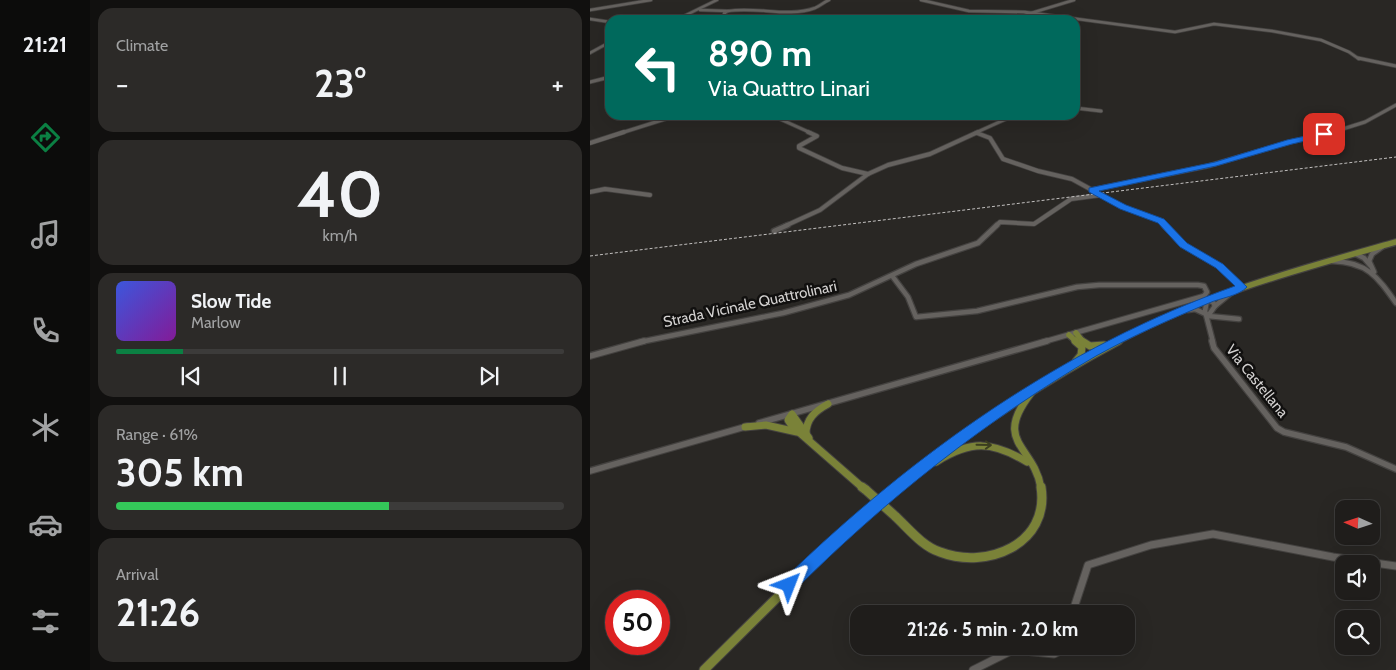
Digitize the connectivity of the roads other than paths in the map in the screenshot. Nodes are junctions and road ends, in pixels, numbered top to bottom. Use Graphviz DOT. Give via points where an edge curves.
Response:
graph roads {
  1 [pos="652,0"];
  2 [pos="717,0"];
  3 [pos="829,0"];
  4 [pos="922,0"];
  5 [pos="1074,0"];
  6 [pos="590,10"];
  7 [pos="696,10"];
  8 [pos="728,11"];
  9 [pos="1029,13"];
  10 [pos="682,15"];
  11 [pos="726,15"];
  12 [pos="1023,15"];
  13 [pos="1044,15"];
  14 [pos="590,19"];
  15 [pos="1080,20"];
  16 [pos="605,21"];
  17 [pos="605,45"];
  18 [pos="590,53"];
  19 [pos="1396,66"];
  20 [pos="605,78"];
  21 [pos="590,82"];
  22 [pos="1396,105"];
  23 [pos="1080,109"];
  24 [pos="1101,111"];
  25 [pos="662,120"];
  26 [pos="782,120"];
  27 [pos="1004,120"];
  28 [pos="977,133"];
  29 [pos="590,143"];
  30 [pos="868,174"];
  31 [pos="1092,190"];
  32 [pos="590,192"];
  33 [pos="650,195"];
  34 [pos="1101,195"];
  35 [pos="774,231"];
  36 [pos="1396,242"];
  37 [pos="1383,246"];
  38 [pos="1356,254"];
  39 [pos="1328,262"];
  40 [pos="1371,269"];
  41 [pos="893,277"];
  42 [pos="1242,287"];
  43 [pos="1235,290"];
  44 [pos="1207,300"];
  45 [pos="1396,303"];
  46 [pos="1215,306"];
  47 [pos="1184,310"];
  48 [pos="1208,316"];
  49 [pos="1239,320"];
  50 [pos="1072,334"];
  51 [pos="1107,345"];
  52 [pos="590,356"];
  53 [pos="1073,364"];
  54 [pos="1039,384"];
  55 [pos="828,404"];
  56 [pos="792,414"];
  57 [pos="744,427"];
  58 [pos="806,435"];
  59 [pos="1028,462"];
  60 [pos="923,467"];
  61 [pos="1396,469"];
  62 [pos="590,471"];
  63 [pos="1396,566"];
  64 [pos="1075,605"];
  65 [pos="1003,655"];
  66 [pos="704,670"];
  67 [pos="973,670"];
  1 -- 6 [label="street"];
  2 -- 7 [label="street"];
  3 -- 8 [label="street" via="805,10 739,8"];
  4 -- 9 [label="street" via="964,10"];
  5 -- 9 [label="street"];
  7 -- 8 [label="street"];
  7 -- 10 [label="street"];
  8 -- 11 [label="street"];
  9 -- 12 [label="street"];
  9 -- 13 [label="street"];
  14 -- 16 [label="street"];
  15 -- 19 [label="street" via="1175,32 1211,24 1290,33 1344,49 1360,60"];
  17 -- 18 [label="street"];
  20 -- 21 [label="street"];
  22 -- 31 [label="street" via="1365,122 1328,134 1208,166"];
  23 -- 24 [label="street"];
  25 -- 29 [label="street"];
  26 -- 30 [label="street" via="817,136 799,148 838,166"];
  27 -- 28 [label="street"];
  28 -- 30 [label="street" via="930,154"];
  28 -- 31 [label="street" via="990,138 1003,159 1072,179"];
  30 -- 35 [label="street" via="824,207"];
  31 -- 34 [label="street"];
  32 -- 33 [label="street" via="605,189"];
  34 -- 41 [label="street, Strada Vicinale Quattrolinari" via="1071,200 1034,224 1000,222 978,243 916,264"];
  34 -- 42 [label="street" via="1161,221 1183,245 1219,266"];
  36 -- 37 [label="main road"];
  37 -- 38 [label="main road"];
  37 -- 40 [label="street" via="1372,254 1369,261"];
  38 -- 39 [label="main road"];
  38 -- 40 [label="street" via="1359,261"];
  39 -- 40 [label="street" via="1349,262"];
  39 -- 42 [label="main road"];
  40 -- 45 [label="street"];
  41 -- 50 [label="street" via="908,298 916,317 977,311 1077,287 1099,285 1198,285 1204,286 1207,292 1204,296"];
  41 -- 52 [label="street, Strada Vicinale Quattrolinari" via="849,295 783,313 658,337"];
  42 -- 43 [label="main road"];
  43 -- 44 [label="main road"];
  43 -- 46 [label="street"];
  44 -- 46 [label="street"];
  44 -- 47 [label="main road"];
  44 -- 48 [label="street, Via Castellana"];
  46 -- 48 [label="street"];
  47 -- 48 [label="street" via="1195,309"];
  47 -- 51 [label="main road"];
  48 -- 49 [label="street"];
  48 -- 61 [label="street, Via Castellana" via="1216,352 1277,428 1346,447"];
  50 -- 51 [label="main road" via="1088,346"];
  50 -- 53 [label="main road" via="1082,350"];
  50 -- 55 [label="street"];
  51 -- 53 [label="main road"];
  53 -- 54 [label="main road"];
  54 -- 59 [label="main road" via="1022,402 1015,417 1016,437"];
  54 -- 60 [label="main road"];
  55 -- 56 [label="street"];
  55 -- 58 [label="main road" via="810,417"];
  56 -- 57 [label="street"];
  56 -- 58 [label="main road" via="789,422"];
  57 -- 58 [label="main road" via="766,425"];
  57 -- 62 [label="street"];
  58 -- 59 [label="main road, bridge" via="895,516 937,551 952,557 974,559 1006,551 1030,532 1041,512 1043,498 1037,474"];
  60 -- 59 [label="main road, one-way" via="954,450 977,445 996,446"];
  60 -- 66 [label="main road" via="817,558"];
  63 -- 64 [label="street" via="1219,534 1196,536 1151,545 1088,565"];
  65 -- 67 [label="street"];
}
